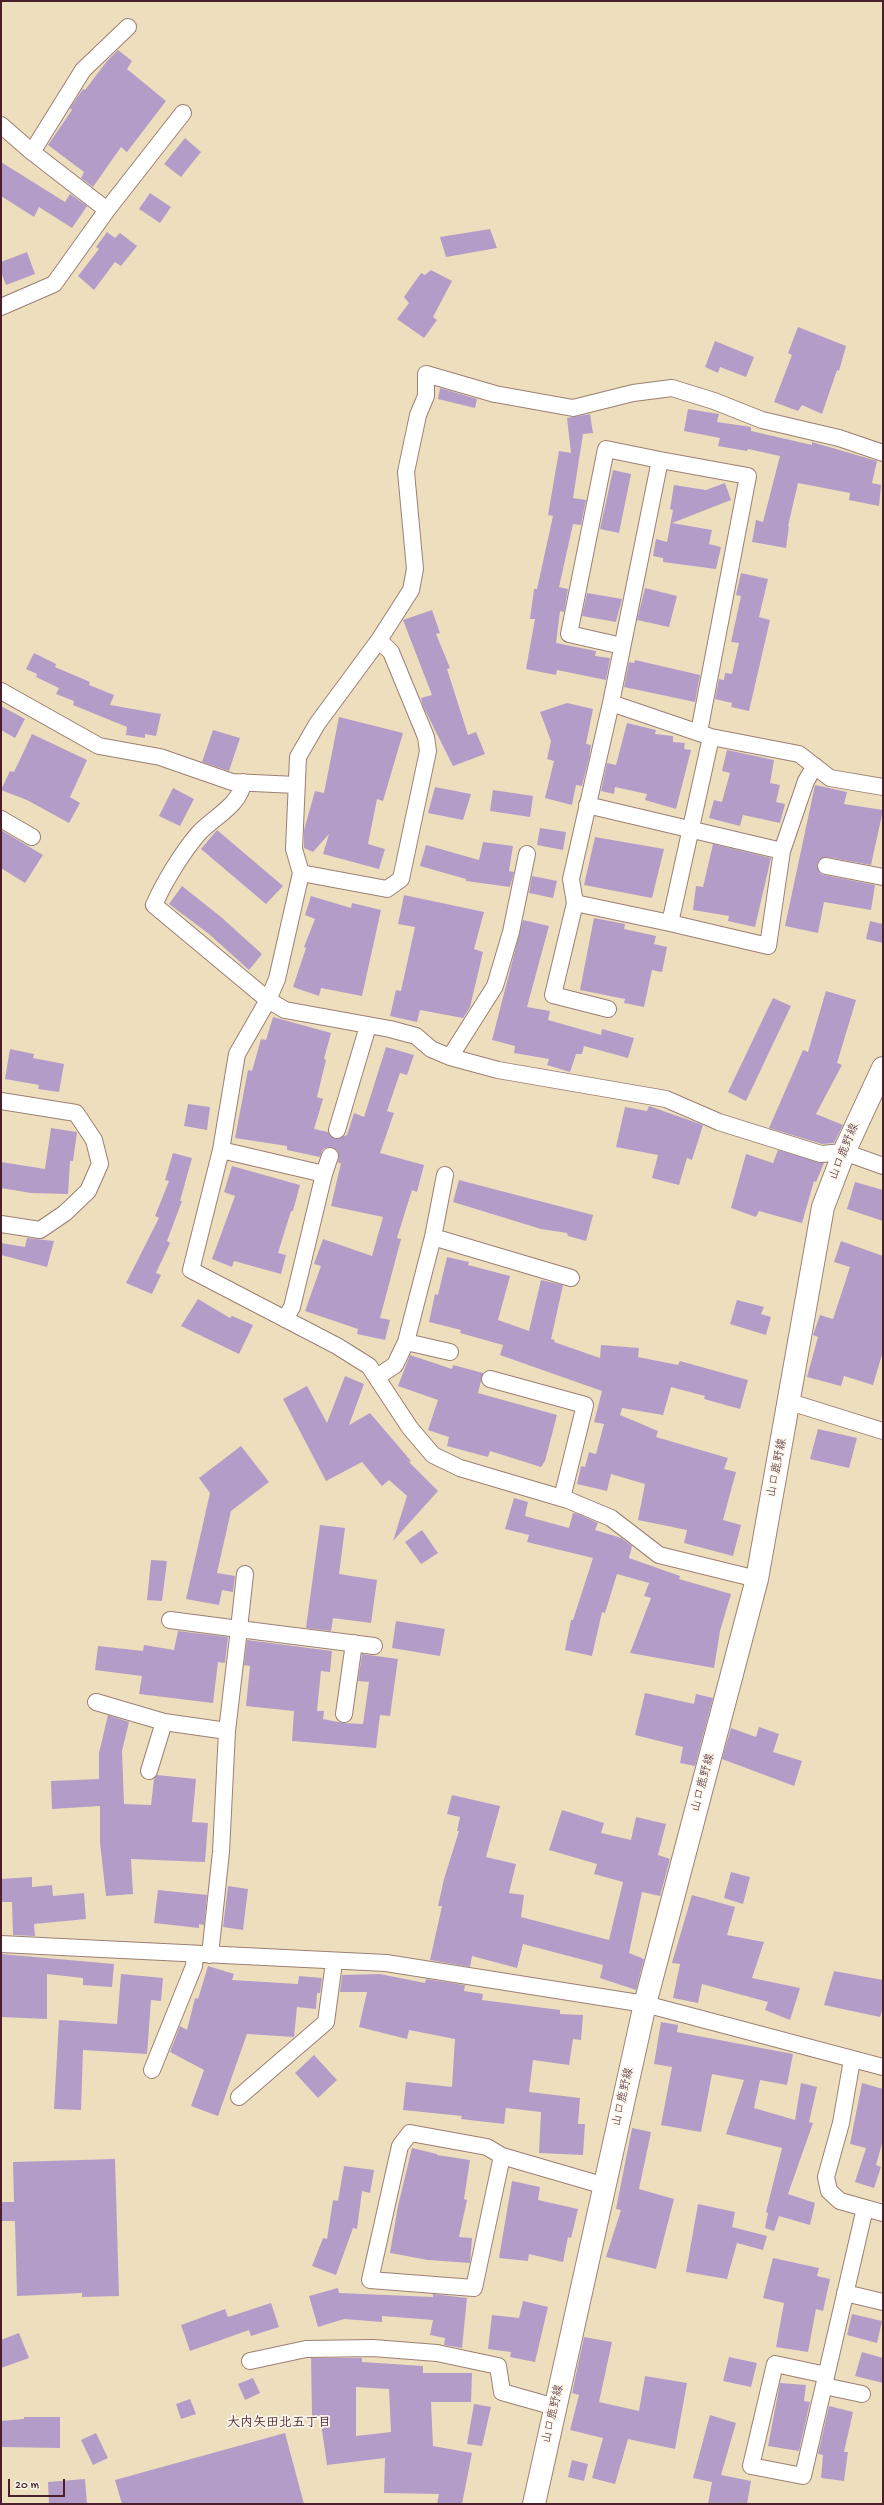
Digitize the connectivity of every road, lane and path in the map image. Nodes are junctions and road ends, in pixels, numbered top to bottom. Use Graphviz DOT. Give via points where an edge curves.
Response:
graph roads {
  1 [pos="128,27"];
  2 [pos="182,113"];
  3 [pos="1,125"];
  4 [pos="32,152"];
  5 [pos="107,210"];
  6 [pos="1,307"];
  7 [pos="883,453"];
  8 [pos="660,460"];
  9 [pos="379,640"];
  10 [pos="622,646"];
  11 [pos="1,691"];
  12 [pos="611,703"];
  13 [pos="705,734"];
  14 [pos="814,766"];
  15 [pos="243,782"];
  16 [pos="296,786"];
  17 [pos="883,787"];
  18 [pos="587,806"];
  19 [pos="1,819"];
  20 [pos="691,831"];
  21 [pos="32,836"];
  22 [pos="782,851"];
  23 [pos="527,854"];
  24 [pos="826,866"];
  25 [pos="301,873"];
  26 [pos="883,877"];
  27 [pos="575,903"];
  28 [pos="670,923"];
  29 [pos="268,1000"];
  30 [pos="608,1009"];
  31 [pos="368,1026"];
  32 [pos="450,1058"];
  33 [pos="883,1068"];
  34 [pos="1,1101"];
  35 [pos="337,1130"];
  36 [pos="221,1150"];
  37 [pos="844,1152"];
  38 [pos="330,1156"];
  39 [pos="883,1166"];
  40 [pos="324,1174"];
  41 [pos="445,1175"];
  42 [pos="1,1224"];
  43 [pos="433,1237"];
  44 [pos="571,1278"];
  45 [pos="285,1319"];
  46 [pos="406,1342"];
  47 [pos="450,1352"];
  48 [pos="377,1377"];
  49 [pos="490,1379"];
  50 [pos="790,1402"];
  51 [pos="883,1429"];
  52 [pos="562,1498"];
  53 [pos="245,1574"];
  54 [pos="757,1579"];
  55 [pos="170,1620"];
  56 [pos="239,1629"];
  57 [pos="354,1643"];
  58 [pos="374,1646"];
  59 [pos="96,1702"];
  60 [pos="344,1714"];
  61 [pos="164,1722"];
  62 [pos="227,1731"];
  63 [pos="149,1771"];
  64 [pos="1,1944"];
  65 [pos="202,1954"];
  66 [pos="334,1962"];
  67 [pos="645,2004"];
  68 [pos="852,2060"];
  69 [pos="883,2067"];
  70 [pos="152,2070"];
  71 [pos="239,2097"];
  72 [pos="502,2156"];
  73 [pos="605,2186"];
  74 [pos="865,2208"];
  75 [pos="883,2213"];
  76 [pos="845,2293"];
  77 [pos="883,2302"];
  78 [pos="250,2361"];
  79 [pos="825,2380"];
  80 [pos="862,2394"];
  81 [pos="555,2408"];
  82 [pos="534,2504"];
  1 -- 4 [label="street" via="83,70"];
  2 -- 5 [label="street"];
  3 -- 4 [label="street"];
  4 -- 5 [label="street"];
  5 -- 6 [label="street" via="54,284"];
  7 -- 9 [label="street" via="839,438 762,420 714,400 672,388 633,393 573,408 495,394 426,374 426,396 418,415 406,472 415,569 411,590"];
  8 -- 10 [label="street"];
  8 -- 10 [label="street" via="606,449 569,634"];
  8 -- 13 [label="street" via="748,476"];
  9 -- 16 [label="street" via="317,724 298,757"];
  9 -- 25 [label="street" via="391,652 426,737 428,751 401,879 387,889"];
  10 -- 12 [label="street"];
  11 -- 15 [label="street" via="99,746 160,757 232,782"];
  12 -- 13 [label="street"];
  12 -- 18 [label="street"];
  13 -- 14 [label="street" via="799,754"];
  13 -- 20 [label="street"];
  14 -- 17 [label="street" via="830,778"];
  14 -- 22 [label="street" via="806,781"];
  15 -- 16 [label="street"];
  15 -- 29 [label="street" via="242,791 237,799 198,834 160,891 154,905"];
  16 -- 25 [label="street" via="294,849"];
  18 -- 20 [label="street"];
  18 -- 27 [label="street" via="570,879"];
  19 -- 21 [label="street"];
  20 -- 22 [label="street"];
  20 -- 28 [label="street"];
  22 -- 28 [label="street" via="768,946"];
  23 -- 32 [label="street" via="511,932 495,986"];
  24 -- 26 [label="street"];
  25 -- 29 [label="street" via="277,979"];
  27 -- 28 [label="street"];
  27 -- 30 [label="street" via="554,995"];
  29 -- 31 [label="street" via="285,1010"];
  29 -- 36 [label="street" via="237,1054"];
  31 -- 32 [label="street" via="416,1036 431,1049"];
  31 -- 35 [label="street"];
  32 -- 37 [label="street" via="498,1070 666,1099 719,1122 821,1154"];
  33 -- 37 [label="main road, 山口鹿野線"];
  34 -- 42 [label="street" via="76,1114 94,1140 100,1164 88,1191 65,1213 40,1230"];
  36 -- 40 [label="street"];
  36 -- 45 [label="street" via="191,1270"];
  37 -- 39 [label="street"];
  37 -- 50 [label="main road, 山口鹿野線" via="823,1207"];
  38 -- 40 [label="street"];
  40 -- 45 [label="street" via="292,1307"];
  41 -- 43 [label="street"];
  43 -- 44 [label="street"];
  43 -- 46 [label="street"];
  45 -- 48 [label="street" via="369,1366"];
  46 -- 47 [label="street"];
  46 -- 48 [label="street" via="395,1365"];
  48 -- 52 [label="street" via="410,1428 433,1455 460,1468"];
  49 -- 52 [label="street" via="585,1405"];
  50 -- 51 [label="street"];
  50 -- 54 [label="main road, 山口鹿野線"];
  52 -- 54 [label="street" via="611,1518 659,1555"];
  53 -- 56 [label="street"];
  54 -- 67 [label="main road, 山口鹿野線"];
  55 -- 56 [label="street"];
  56 -- 57 [label="street"];
  56 -- 62 [label="street"];
  57 -- 58 [label="street"];
  57 -- 60 [label="street"];
  59 -- 61 [label="street"];
  61 -- 62 [label="street"];
  61 -- 63 [label="street"];
  62 -- 65 [label="street" via="221,1852"];
  64 -- 65 [label="street"];
  65 -- 66 [label="street"];
  65 -- 70 [label="street" via="194,1966"];
  66 -- 67 [label="street" via="386,1963"];
  66 -- 71 [label="street" via="326,2022"];
  67 -- 68 [label="street"];
  67 -- 73 [label="main road, 山口鹿野線"];
  68 -- 69 [label="street"];
  68 -- 74 [label="street" via="841,2123 826,2177 829,2191 840,2201"];
  72 -- 72 [label="street" via="487,2147 410,2133 400,2146 370,2280 474,2288"];
  72 -- 73 [label="street"];
  73 -- 81 [label="main road, 山口鹿野線"];
  74 -- 75 [label="street"];
  74 -- 76 [label="street"];
  76 -- 77 [label="street"];
  76 -- 79 [label="street"];
  78 -- 81 [label="street" via="306,2349 373,2348 437,2353 498,2366 502,2392"];
  79 -- 79 [label="street" via="803,2476 751,2466 775,2364"];
  79 -- 80 [label="street"];
  81 -- 82 [label="main road, 山口鹿野線"];
}
